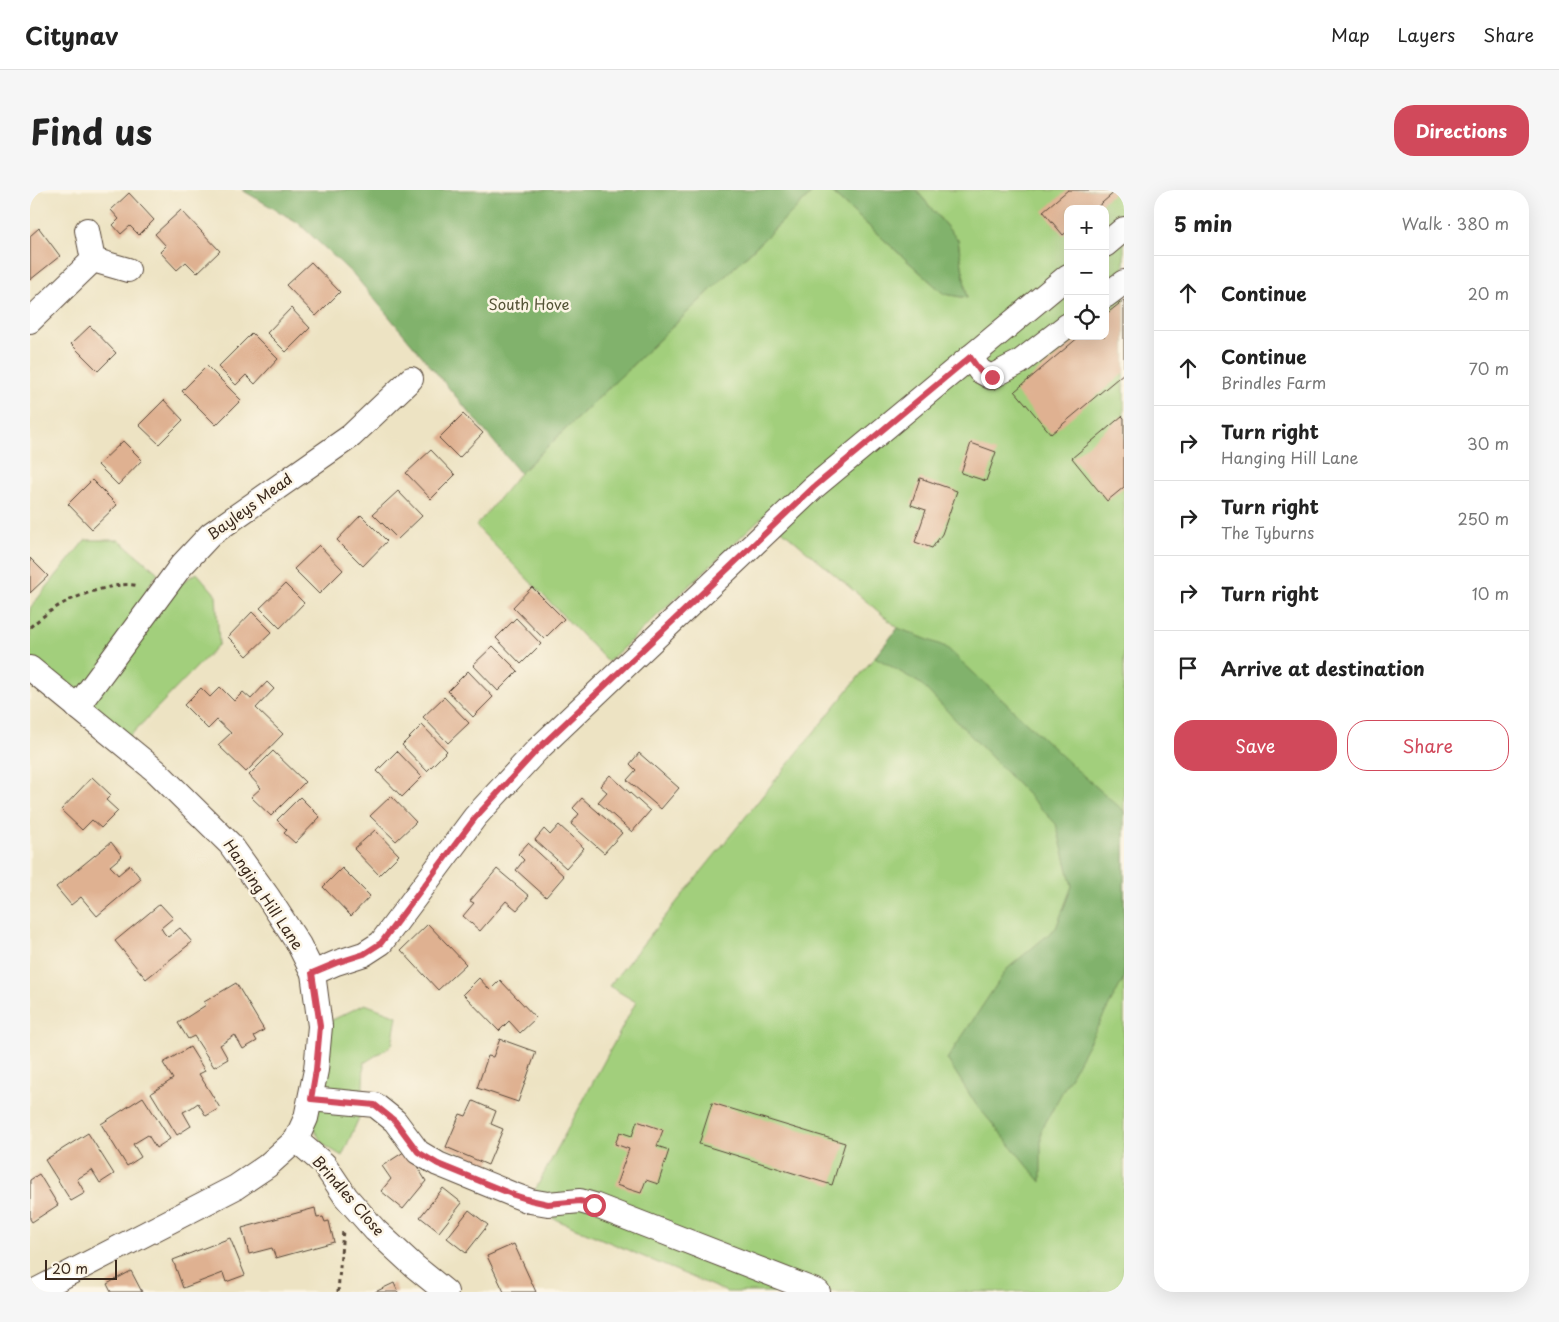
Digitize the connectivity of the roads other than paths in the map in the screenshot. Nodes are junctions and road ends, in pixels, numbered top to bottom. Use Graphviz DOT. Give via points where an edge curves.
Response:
graph roads {
  1 [pos="86,230"];
  2 [pos="1124,230"];
  3 [pos="1109,242"];
  4 [pos="93,260"];
  5 [pos="128,270"];
  6 [pos="1064,279"];
  7 [pos="1124,282"];
  8 [pos="1106,295"];
  9 [pos="30,321"];
  10 [pos="1064,328"];
  11 [pos="970,357"];
  12 [pos="411,378"];
  13 [pos="30,668"];
  14 [pos="77,707"];
  15 [pos="312,973"];
  16 [pos="311,1099"];
  17 [pos="296,1140"];
  18 [pos="60,1286"];
  19 [pos="34,1292"];
  20 [pos="446,1292"];
  21 [pos="818,1292"];
  1 -- 4 [label="street"];
  2 -- 3 [label="street"];
  4 -- 5 [label="street"];
  4 -- 9 [label="street"];
  6 -- 11 [label="street"];
  7 -- 8 [label="street"];
  10 -- 11 [label="street" via="1020,362 992,377 980,371"];
  11 -- 15 [label="street" via="814,487 537,750 475,818 381,943 364,954"];
  12 -- 14 [label="street, Bayleys Mead" via="351,436 210,534 181,566"];
  13 -- 14 [label="street, Hanging Hill Lane"];
  14 -- 15 [label="street, Hanging Hill Lane" via="156,771 230,844 299,944"];
  15 -- 16 [label="street, Hanging Hill Lane" via="320,1026"];
  16 -- 17 [label="street, Hanging Hill Lane"];
  16 -- 21 [label="street" via="375,1105 395,1121 418,1152 438,1164 530,1200 548,1204 580,1201 594,1205"];
  17 -- 18 [label="street, Hanging Hill Lane" via="267,1166 236,1187"];
  17 -- 20 [label="street, Brindles Close" via="324,1164 346,1197 375,1230"];
  18 -- 19 [label="street, Hanging Hill Lane"];
}
